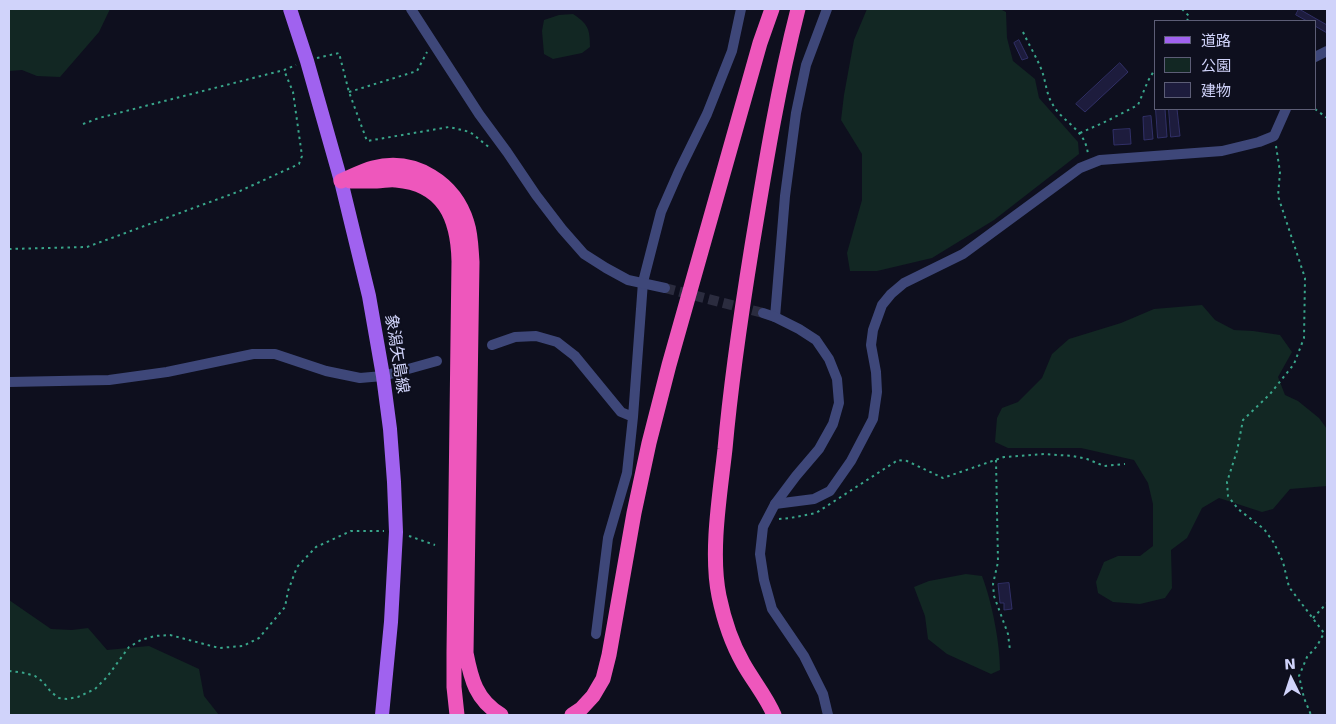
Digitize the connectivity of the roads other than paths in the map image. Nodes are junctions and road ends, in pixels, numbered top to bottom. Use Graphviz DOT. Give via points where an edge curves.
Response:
graph roads {
  1 [pos="290,9"];
  2 [pos="411,9"];
  3 [pos="741,9"];
  4 [pos="772,9"];
  5 [pos="798,9"];
  6 [pos="827,9"];
  7 [pos="1286,110"];
  8 [pos="341,181"];
  9 [pos="643,282"];
  10 [pos="665,288"];
  11 [pos="762,313"];
  12 [pos="775,317"];
  13 [pos="492,345"];
  14 [pos="437,361"];
  15 [pos="383,376"];
  16 [pos="9,382"];
  17 [pos="633,416"];
  18 [pos="775,504"];
  19 [pos="596,634"];
  20 [pos="382,715"];
  21 [pos="457,715"];
  22 [pos="501,715"];
  23 [pos="572,715"];
  24 [pos="774,715"];
  25 [pos="828,715"];
  1 -- 8 [label="main road, 象潟矢島線"];
  2 -- 9 [label="street" via="479,114 556,223 584,254 628,280"];
  3 -- 9 [label="street" via="732,51 707,114 661,212"];
  4 -- 23 [label="highway" via="734,131 661,394 634,513 605,671 593,696"];
  5 -- 24 [label="highway" via="766,161 749,267 730,398 716,544 718,594 724,620 744,664"];
  6 -- 12 [label="street" via="806,65 796,113"];
  7 -- 18 [label="street" via="1274,136 1260,142 1222,151 1100,160 1080,168 963,254 904,284 882,305 873,330 871,345 877,392 873,419 851,461 830,491 814,499"];
  8 -- 15 [label="main road, 象潟矢島線" via="369,296"];
  8 -- 21 [label="highway" via="394,179 411,182 438,198 455,225 459,261 454,652"];
  8 -- 22 [label="highway" via="374,168 409,167 425,172 451,192 468,224 472,262 466,652 476,690"];
  9 -- 10 [label="street"];
  9 -- 17 [label="street"];
  11 -- 12 [label="street"];
  12 -- 18 [label="street" via="816,340 837,379 839,402 833,424 818,449"];
  13 -- 17 [label="street" via="515,337 536,336 557,342 575,356 621,412"];
  14 -- 15 [label="street"];
  15 -- 16 [label="street" via="360,378 326,371 275,354 253,354 109,380"];
  15 -- 20 [label="main road, 象潟矢島線" via="396,532"];
  17 -- 19 [label="street" via="627,473 608,538"];
  18 -- 25 [label="street" via="763,527 760,554 766,587 772,609 804,656 824,694"];
}
